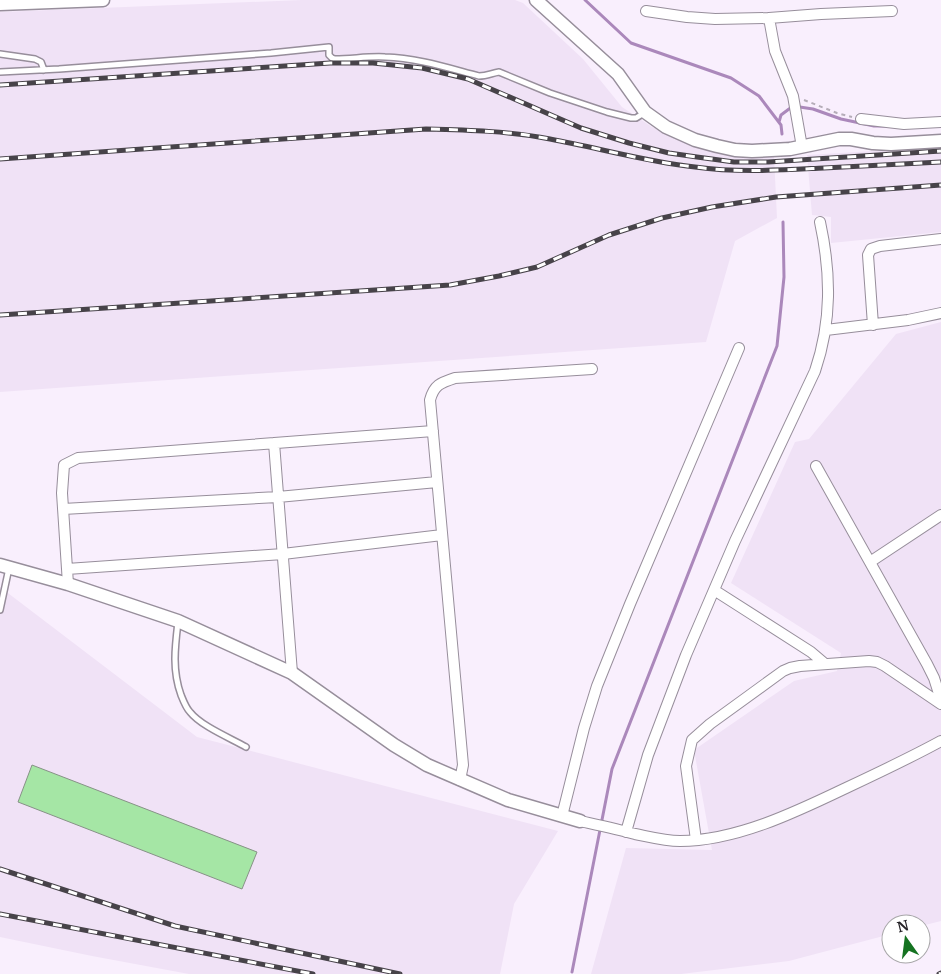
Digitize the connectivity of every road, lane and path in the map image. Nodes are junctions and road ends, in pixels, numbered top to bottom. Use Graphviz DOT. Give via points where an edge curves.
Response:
graph roads {
  1 [pos="103,0"];
  2 [pos="536,0"];
  3 [pos="0,4"];
  4 [pos="646,11"];
  5 [pos="892,11"];
  6 [pos="770,18"];
  7 [pos="0,54"];
  8 [pos="44,70"];
  9 [pos="0,72"];
  10 [pos="794,103"];
  11 [pos="645,112"];
  12 [pos="861,119"];
  13 [pos="941,122"];
  14 [pos="941,141"];
  15 [pos="796,148"];
  16 [pos="820,222"];
  17 [pos="941,239"];
  18 [pos="941,314"];
  19 [pos="873,325"];
  20 [pos="826,330"];
  21 [pos="739,348"];
  22 [pos="592,369"];
  23 [pos="433,432"];
  24 [pos="274,443"];
  25 [pos="816,466"];
  26 [pos="437,482"];
  27 [pos="278,497"];
  28 [pos="63,509"];
  29 [pos="941,516"];
  30 [pos="442,535"];
  31 [pos="282,554"];
  32 [pos="870,562"];
  33 [pos="4,566"];
  34 [pos="67,570"];
  35 [pos="68,584"];
  36 [pos="714,590"];
  37 [pos="0,610"];
  38 [pos="178,621"];
  39 [pos="824,664"];
  40 [pos="292,673"];
  41 [pos="941,700"];
  42 [pos="941,704"];
  43 [pos="941,741"];
  44 [pos="246,747"];
  45 [pos="460,780"];
  46 [pos="562,816"];
  47 [pos="580,821"];
  48 [pos="621,831"];
  49 [pos="696,840"];
  1 -- 3 [label="street"];
  2 -- 11 [label="street" via="618,74"];
  4 -- 6 [label="street" via="704,19"];
  5 -- 6 [label="street"];
  6 -- 10 [label="street" via="775,51"];
  7 -- 8 [label="lane" via="35,58"];
  8 -- 9 [label="lane"];
  8 -- 11 [label="lane" via="329,47 329,55 335,59 393,58 479,76 499,72 550,94 607,112 630,118"];
  10 -- 12 [label="path"];
  10 -- 15 [label="street"];
  11 -- 15 [label="street" via="666,127 717,146 769,151"];
  12 -- 13 [label="street" via="904,124"];
  14 -- 15 [label="street" via="891,144 839,138"];
  16 -- 20 [label="street" via="827,281"];
  17 -- 19 [label="street" via="871,249 868,255"];
  18 -- 19 [label="street"];
  19 -- 20 [label="street"];
  20 -- 36 [label="street" via="815,371"];
  21 -- 46 [label="street" via="597,686"];
  22 -- 23 [label="street" via="455,378 442,382 432,390 430,400"];
  23 -- 24 [label="street"];
  23 -- 26 [label="street"];
  24 -- 27 [label="street"];
  24 -- 28 [label="street" via="78,458 64,465"];
  25 -- 32 [label="street"];
  26 -- 27 [label="street"];
  26 -- 30 [label="street"];
  27 -- 28 [label="street"];
  27 -- 31 [label="street"];
  28 -- 34 [label="street"];
  29 -- 32 [label="street"];
  30 -- 31 [label="street"];
  30 -- 45 [label="street" via="462,765"];
  31 -- 34 [label="street"];
  31 -- 40 [label="street"];
  32 -- 41 [label="street" via="927,664"];
  33 -- 35 [label="street"];
  33 -- 37 [label="lane"];
  34 -- 35 [label="street"];
  35 -- 38 [label="street"];
  36 -- 39 [label="street" via="811,652"];
  36 -- 48 [label="street" via="652,743"];
  38 -- 40 [label="street"];
  38 -- 44 [label="lane" via="175,670 183,700 190,712 203,723"];
  39 -- 42 [label="street" via="877,662"];
  39 -- 49 [label="street" via="782,671 692,740 686,766"];
  40 -- 45 [label="street" via="394,745"];
  43 -- 49 [label="street" via="785,816 741,831"];
  45 -- 46 [label="street" via="508,800"];
  46 -- 47 [label="street"];
  47 -- 48 [label="street"];
  48 -- 49 [label="street" via="657,839"];
}
